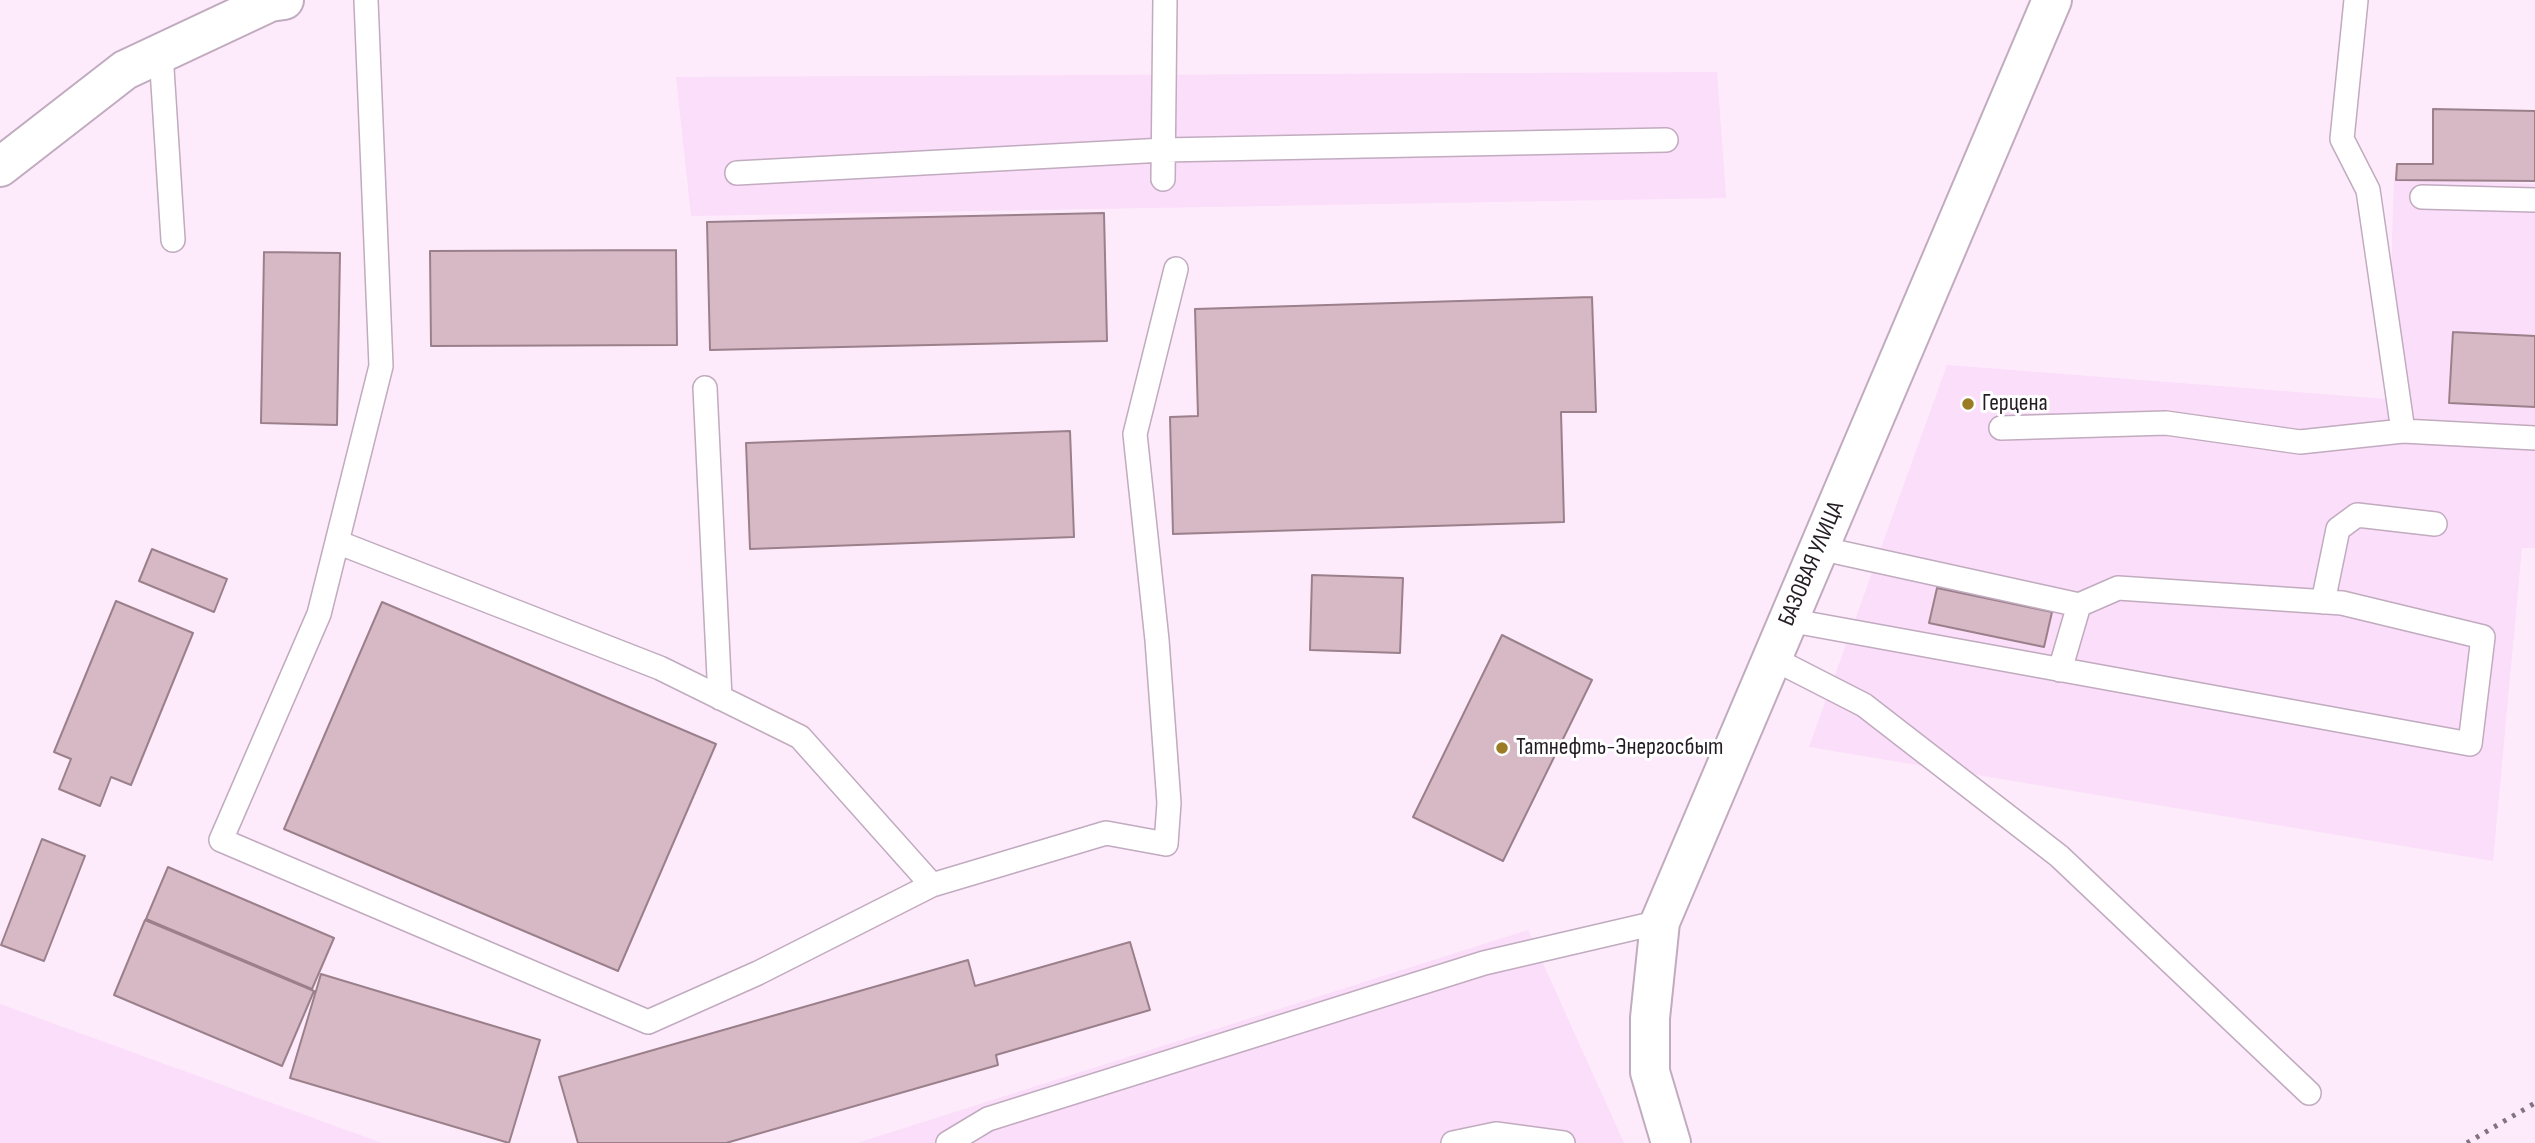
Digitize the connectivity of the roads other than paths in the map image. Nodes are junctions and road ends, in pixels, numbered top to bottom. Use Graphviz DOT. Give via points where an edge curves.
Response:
graph roads {
  1 [pos="284,0"];
  2 [pos="366,0"];
  3 [pos="1165,0"];
  4 [pos="2052,0"];
  5 [pos="2356,0"];
  6 [pos="161,53"];
  7 [pos="1666,140"];
  8 [pos="1164,150"];
  9 [pos="0,167"];
  10 [pos="737,173"];
  11 [pos="1163,179"];
  12 [pos="2422,197"];
  13 [pos="2535,200"];
  14 [pos="173,240"];
  15 [pos="1176,269"];
  16 [pos="705,388"];
  17 [pos="2001,428"];
  18 [pos="2403,431"];
  19 [pos="2535,438"];
  20 [pos="2435,524"];
  21 [pos="337,542"];
  22 [pos="1819,548"];
  23 [pos="2323,602"];
  24 [pos="2079,605"];
  25 [pos="1788,621"];
  26 [pos="1772,658"];
  27 [pos="2060,670"];
  28 [pos="720,698"];
  29 [pos="932,885"];
  30 [pos="1660,922"];
  31 [pos="2309,1093"];
  32 [pos="948,1143"];
  33 [pos="1453,1143"];
  34 [pos="1563,1143"];
  35 [pos="1671,1143"];
  1 -- 6 [label="street" via="270,2"];
  2 -- 21 [label="lane" via="381,366"];
  3 -- 8 [label="lane"];
  4 -- 22 [label="street, БАЗОВАЯ УЛИЦА"];
  5 -- 18 [label="lane" via="2342,139 2368,190"];
  6 -- 9 [label="street" via="125,70"];
  6 -- 14 [label="lane"];
  7 -- 8 [label="lane"];
  8 -- 10 [label="lane"];
  8 -- 11 [label="lane"];
  12 -- 13 [label="lane"];
  15 -- 29 [label="lane" via="1135,433 1158,654 1169,803 1166,844 1106,834"];
  16 -- 28 [label="lane"];
  17 -- 18 [label="lane" via="2166,423 2300,442"];
  18 -- 19 [label="lane"];
  20 -- 23 [label="lane" via="2357,515 2338,529"];
  21 -- 28 [label="lane" via="660,668"];
  21 -- 29 [label="lane" via="318,614 221,840 648,1022 758,973"];
  22 -- 24 [label="lane"];
  22 -- 25 [label="street, БАЗОВАЯ УЛИЦА"];
  23 -- 24 [label="lane" via="2118,588"];
  23 -- 27 [label="lane" via="2483,637 2470,744"];
  24 -- 27 [label="lane"];
  25 -- 26 [label="street, БАЗОВАЯ УЛИЦА"];
  25 -- 27 [label="lane"];
  26 -- 30 [label="street, БАЗОВАЯ УЛИЦА"];
  26 -- 31 [label="lane" via="1864,705 2059,856"];
  28 -- 29 [label="lane" via="800,737"];
  30 -- 32 [label="lane" via="1471,967 988,1119"];
  30 -- 35 [label="street, БАЗОВАЯ УЛИЦА" via="1650,1018 1650,1072"];
  33 -- 34 [label="lane" via="1496,1134"];
}
